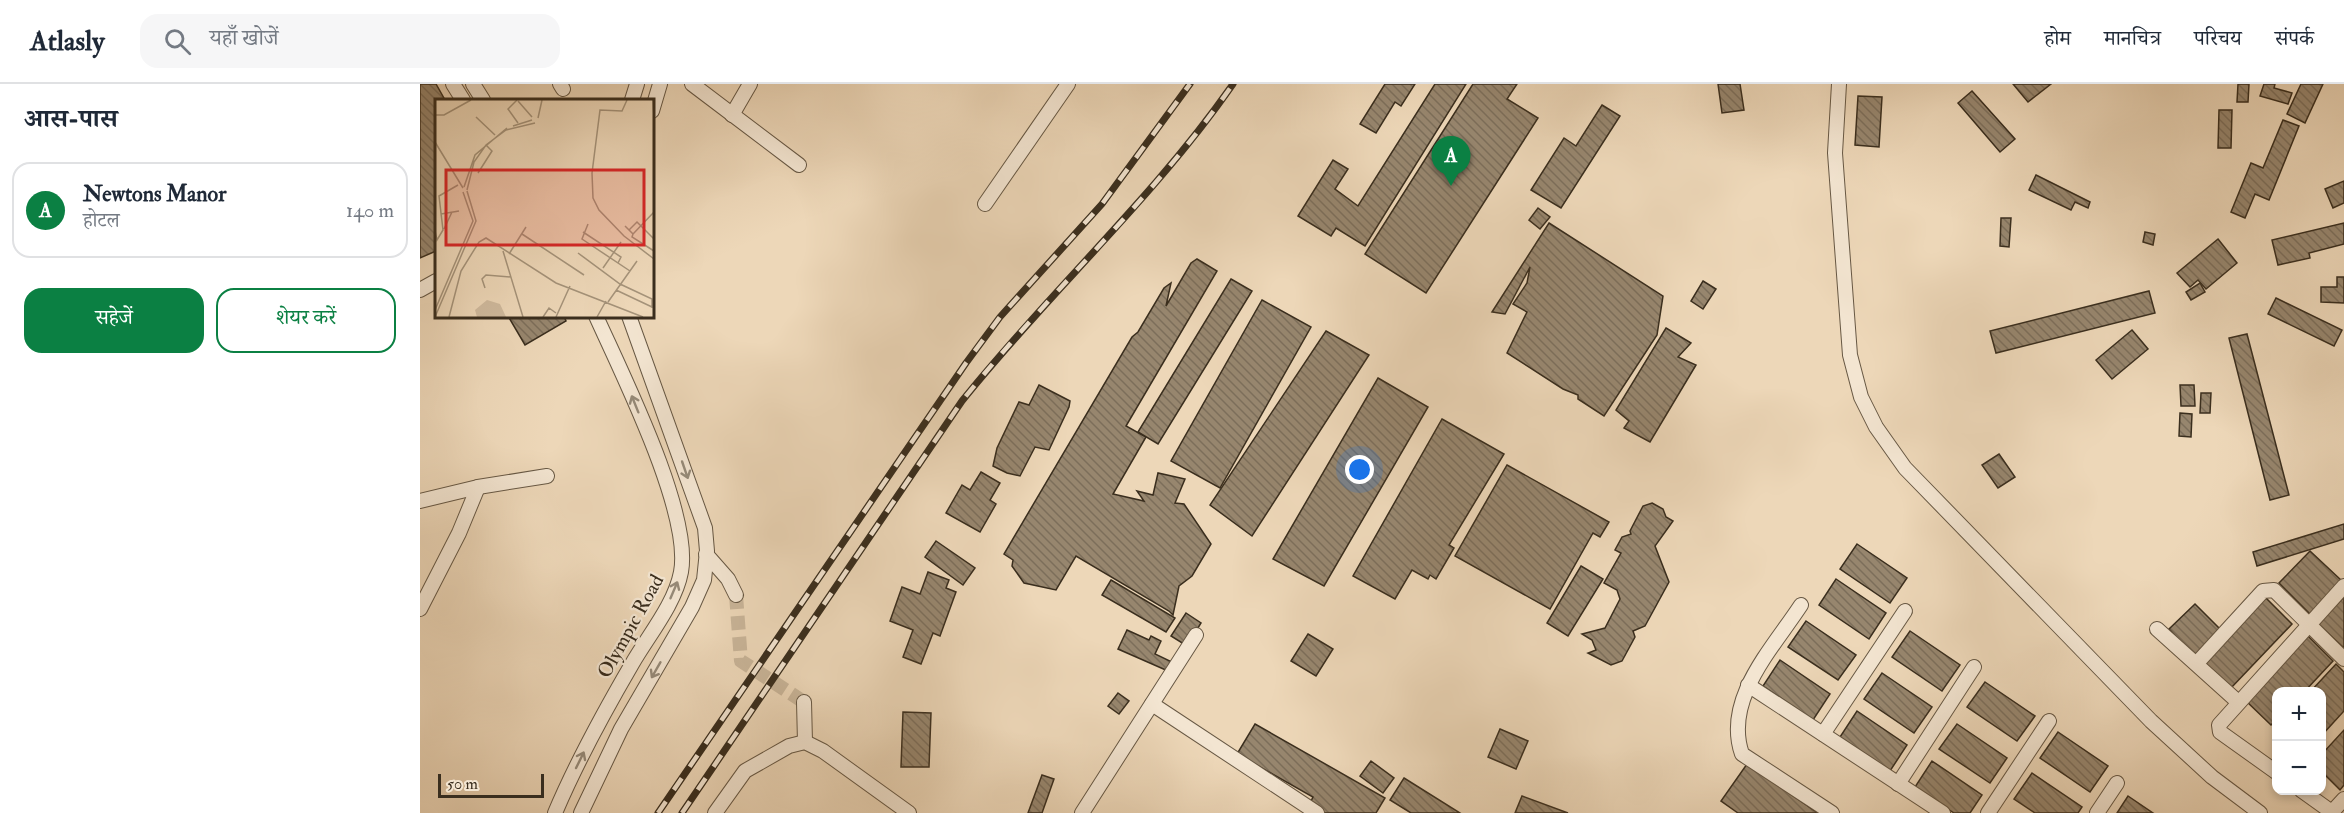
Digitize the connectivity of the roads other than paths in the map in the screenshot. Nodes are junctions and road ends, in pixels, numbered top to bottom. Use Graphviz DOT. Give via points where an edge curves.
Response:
graph roads {
  1 [pos="453,84"];
  2 [pos="473,84"];
  3 [pos="637,84"];
  4 [pos="660,84"];
  5 [pos="692,84"];
  6 [pos="750,84"];
  7 [pos="1067,84"];
  8 [pos="1839,84"];
  9 [pos="462,99"];
  10 [pos="482,99"];
  11 [pos="632,99"];
  12 [pos="654,104"];
  13 [pos="732,115"];
  14 [pos="799,165"];
  15 [pos="985,204"];
  16 [pos="435,281"];
  17 [pos="420,290"];
  18 [pos="597,318"];
  19 [pos="631,318"];
  20 [pos="547,476"];
  21 [pos="478,487"];
  22 [pos="420,501"];
  23 [pos="706,554"];
  24 [pos="2344,586"];
  25 [pos="736,595"];
  26 [pos="1802,605"];
  27 [pos="420,609"];
  28 [pos="1905,612"];
  29 [pos="2309,623"];
  30 [pos="2157,629"];
  31 [pos="1196,635"];
  32 [pos="2344,659"];
  33 [pos="2197,663"];
  34 [pos="1974,667"];
  35 [pos="1749,685"];
  36 [pos="2238,701"];
  37 [pos="804,702"];
  38 [pos="1152,704"];
  39 [pos="2049,722"];
  40 [pos="1823,734"];
  41 [pos="805,742"];
  42 [pos="2272,768"];
  43 [pos="2117,783"];
  44 [pos="1898,784"];
  45 [pos="2308,795"];
  46 [pos="2344,799"];
  47 [pos="555,813"];
  48 [pos="581,813"];
  49 [pos="715,813"];
  50 [pos="909,813"];
  51 [pos="1082,813"];
  52 [pos="1317,813"];
  53 [pos="1832,813"];
  54 [pos="1943,813"];
  55 [pos="1988,813"];
  56 [pos="2097,813"];
  57 [pos="2260,813"];
  58 [pos="2332,813"];
  1 -- 9 [label="street"];
  2 -- 10 [label="street"];
  3 -- 11 [label="street"];
  4 -- 12 [label="street"];
  5 -- 13 [label="street"];
  6 -- 13 [label="street"];
  7 -- 15 [label="street"];
  8 -- 57 [label="street" via="1835,153 1850,355 1861,397 1876,427 1905,468 2151,721 2212,777"];
  13 -- 14 [label="street"];
  16 -- 17 [label="street"];
  47 -- 18 [label="street, Olympic Road, one-way" via="600,718 681,574 682,533 656,458"];
  19 -- 23 [label="street, one-way" via="705,528"];
  20 -- 21 [label="street"];
  21 -- 22 [label="street"];
  21 -- 27 [label="street"];
  23 -- 25 [label="street"];
  23 -- 48 [label="street, one-way" via="704,580 692,608 621,729"];
  24 -- 29 [label="street"];
  26 -- 35 [label="street"];
  28 -- 40 [label="street"];
  29 -- 32 [label="street"];
  29 -- 33 [label="street" via="2274,590 2263,591"];
  29 -- 36 [label="street"];
  30 -- 33 [label="street"];
  31 -- 38 [label="street"];
  33 -- 36 [label="street"];
  34 -- 44 [label="street"];
  35 -- 40 [label="street"];
  35 -- 53 [label="street" via="1738,713 1737,739 1742,754"];
  36 -- 42 [label="street" via="2219,724 2220,732"];
  37 -- 41 [label="street"];
  38 -- 51 [label="street"];
  38 -- 52 [label="street"];
  39 -- 55 [label="street"];
  40 -- 44 [label="street"];
  41 -- 49 [label="street" via="796,743 745,771"];
  41 -- 50 [label="street"];
  43 -- 56 [label="street"];
  44 -- 54 [label="street"];
  45 -- 58 [label="street"];
  46 -- 58 [label="street"];
}
